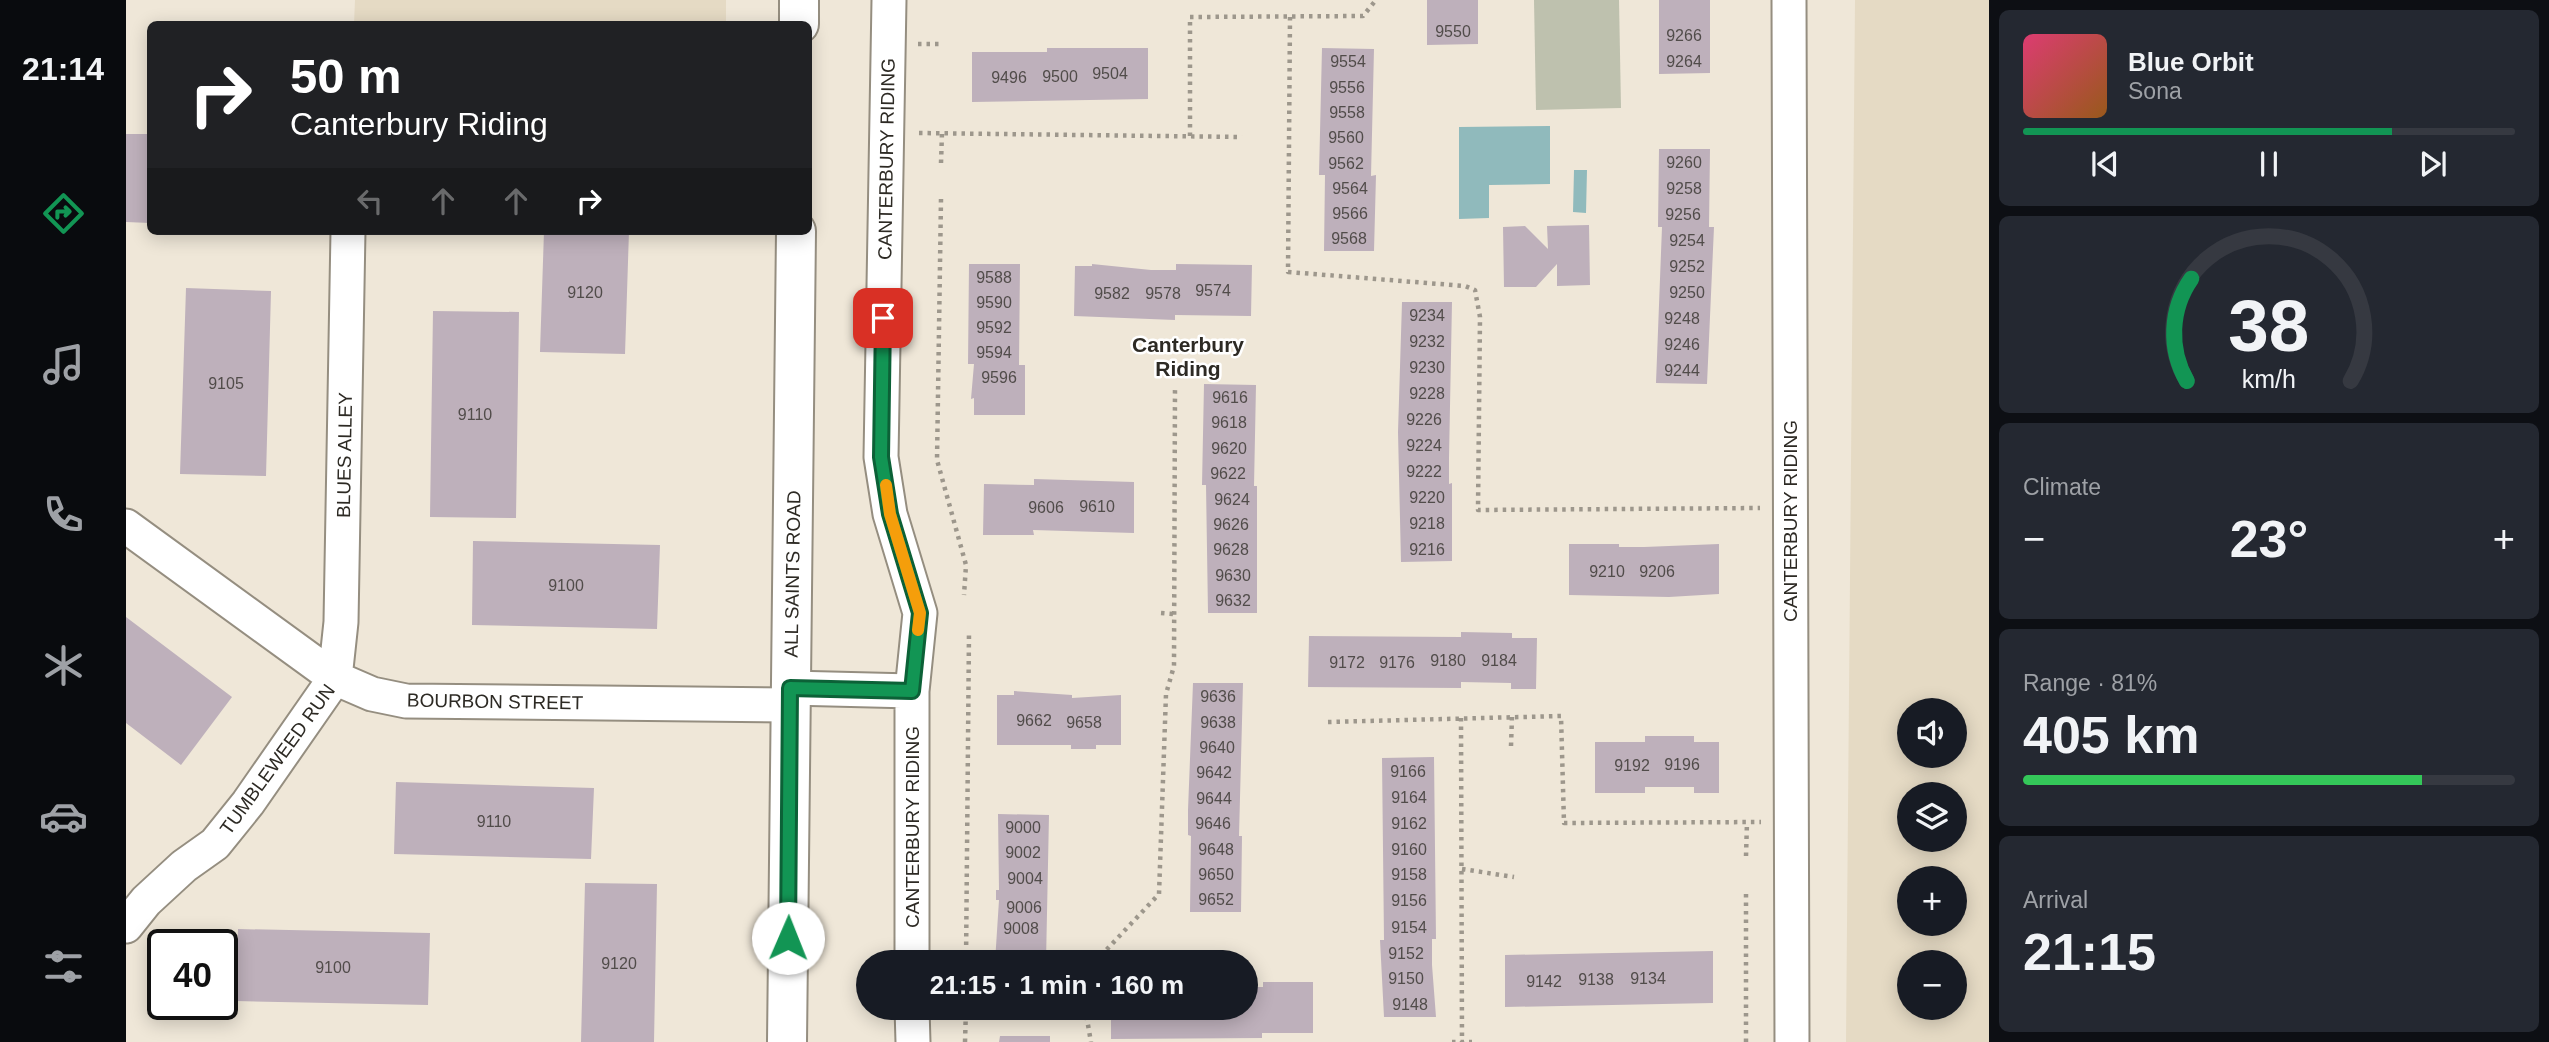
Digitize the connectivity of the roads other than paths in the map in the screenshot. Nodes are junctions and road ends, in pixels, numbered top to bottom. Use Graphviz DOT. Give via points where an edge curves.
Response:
graph roads {
  1 [pos="799,0"];
  2 [pos="888,0"];
  3 [pos="1789,0"];
  4 [pos="799,21"];
  5 [pos="348,235"];
  6 [pos="796,235"];
  7 [pos="126,526"];
  8 [pos="335,678"];
  9 [pos="912,691"];
  10 [pos="790,696"];
  11 [pos="126,926"];
  12 [pos="912,950"];
  13 [pos="912,1020"];
  14 [pos="787,1042"];
  15 [pos="912,1042"];
  16 [pos="1792,1042"];
  1 -- 4 [label="street"];
  2 -- 9 [label="street, CANTERBURY RIDING" via="881,457 890,514 920,613"];
  3 -- 16 [label="street, CANTERBURY RIDING"];
  5 -- 8 [label="street, BLUES ALLEY" via="341,622"];
  6 -- 10 [label="street, ALL SAINTS ROAD"];
  7 -- 8 [label="street, BOURBON STREET"];
  8 -- 10 [label="street, BOURBON STREET" via="372,694 406,701"];
  8 -- 11 [label="street, TUMBLEWEED RUN" via="215,844 146,901"];
  9 -- 10 [label="street"];
  9 -- 12 [label="street, CANTERBURY RIDING"];
  10 -- 14 [label="street, ALL SAINTS ROAD"];
  13 -- 15 [label="street"];
}
